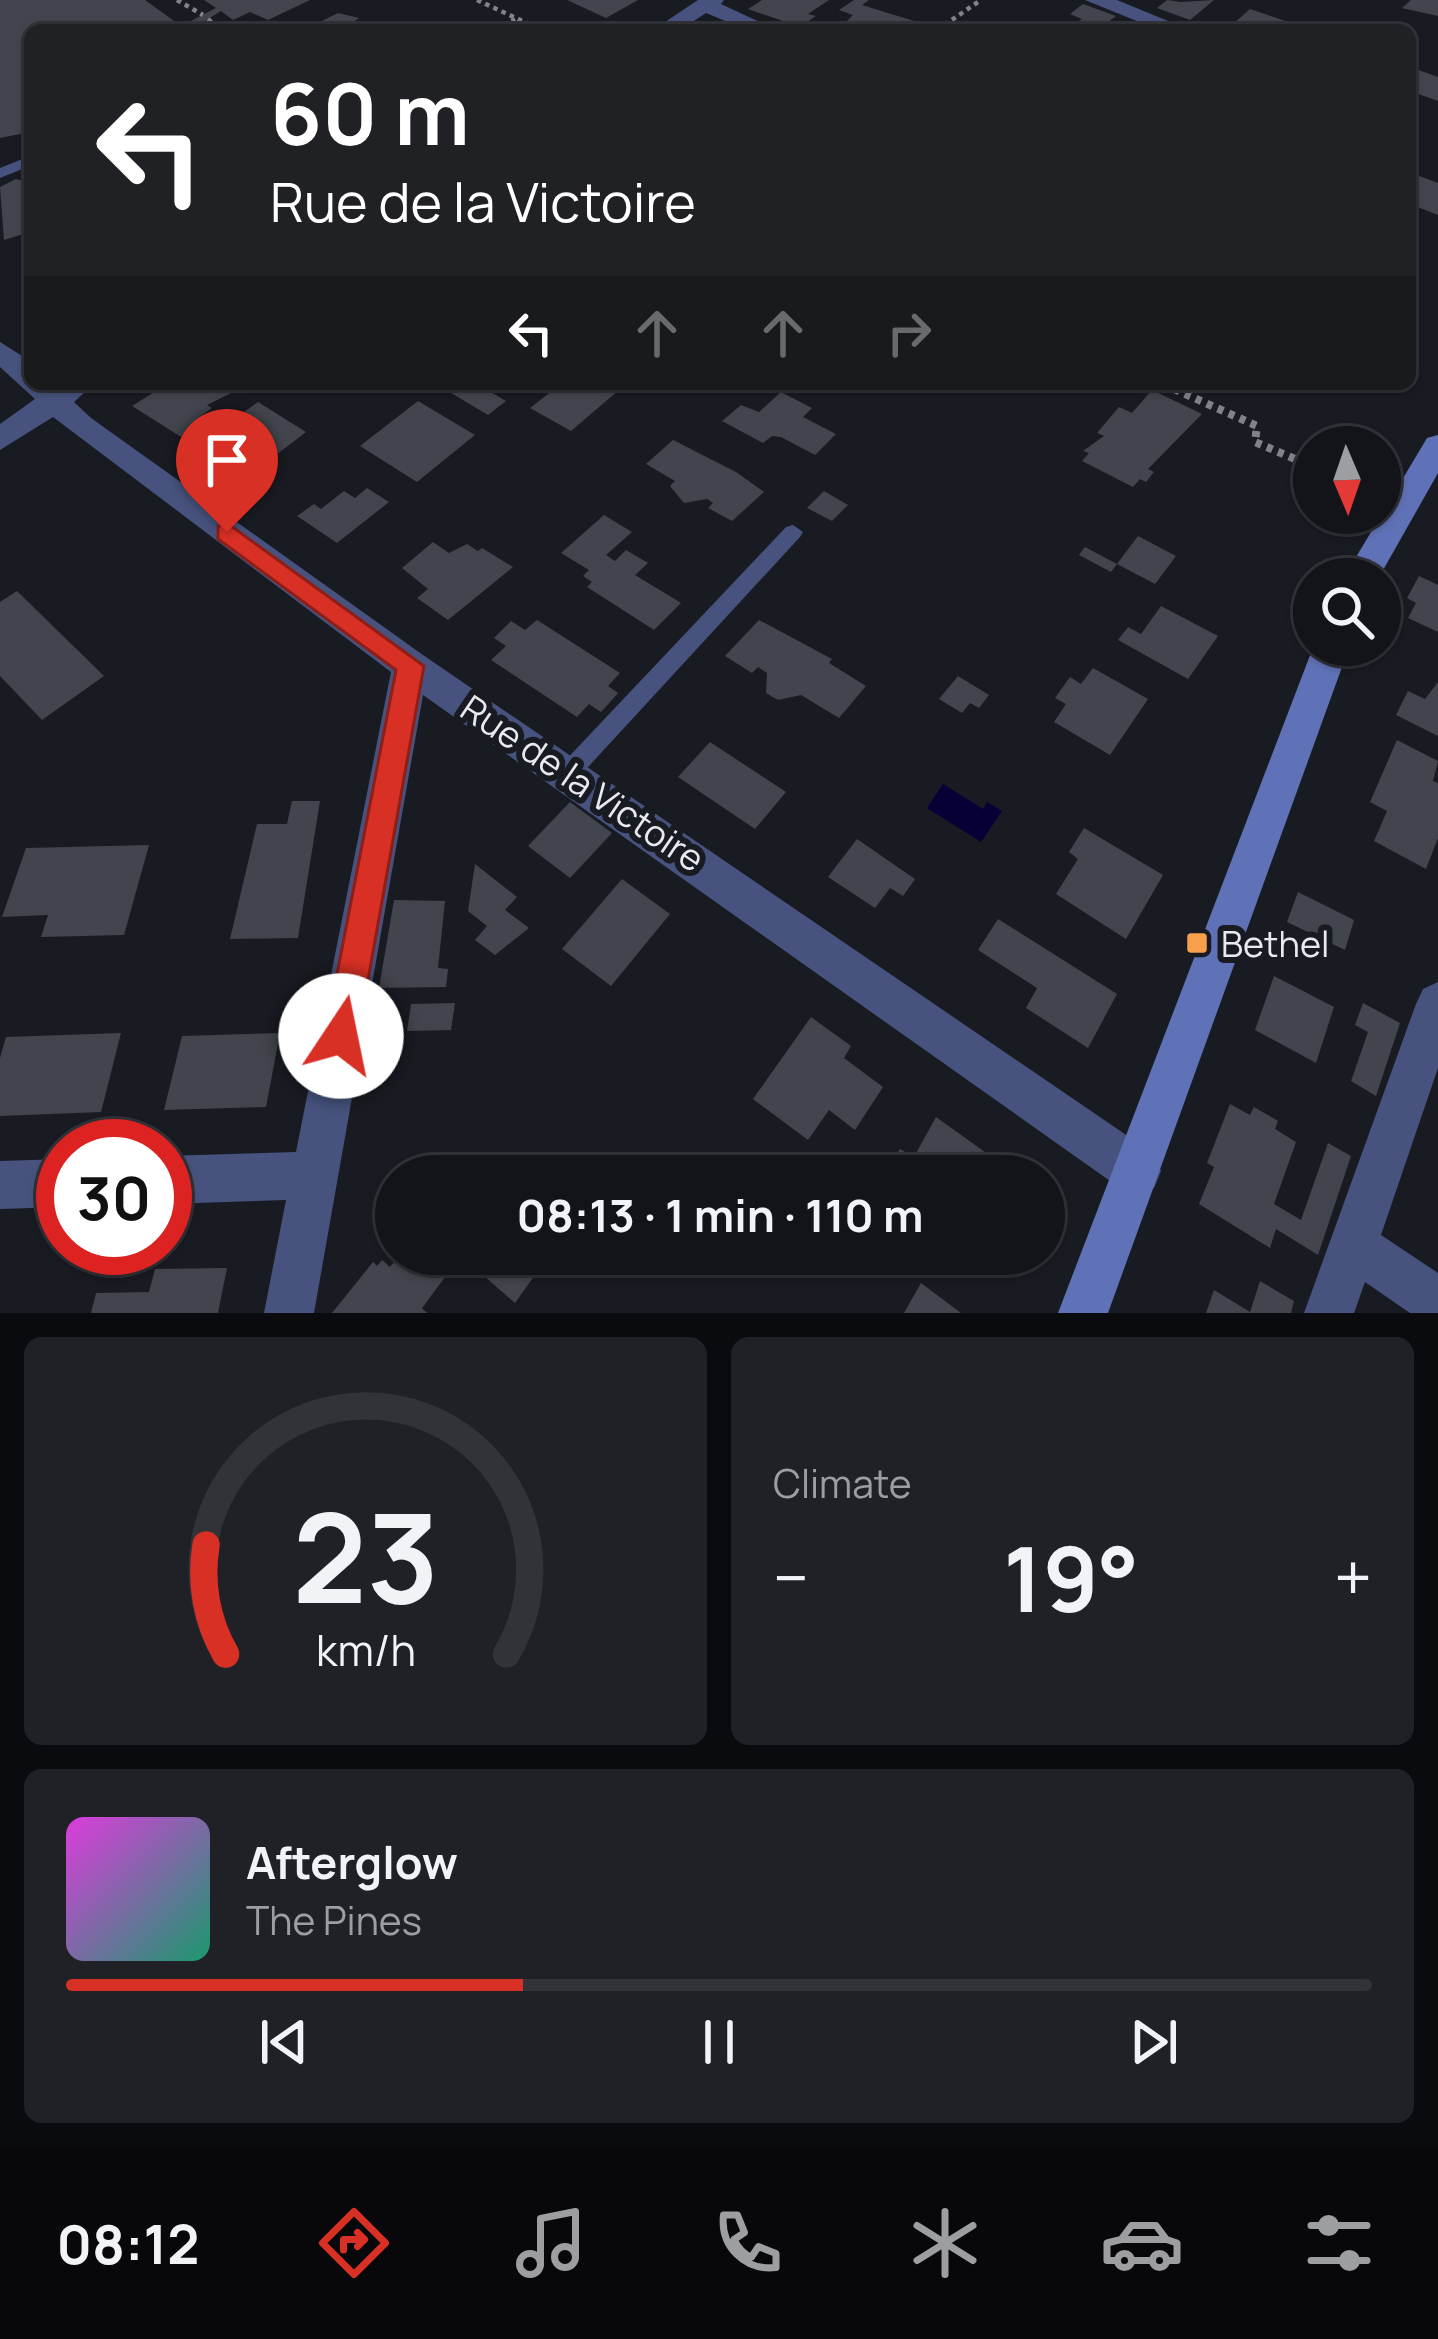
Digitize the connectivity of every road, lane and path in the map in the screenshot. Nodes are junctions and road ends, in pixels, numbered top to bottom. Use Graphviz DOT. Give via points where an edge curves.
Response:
graph roads {
  1 [pos="177,0"];
  2 [pos="477,0"];
  3 [pos="981,0"];
  4 [pos="1096,0"];
  5 [pos="709,3"];
  6 [pos="516,18"];
  7 [pos="214,24"];
  8 [pos="506,24"];
  9 [pos="529,24"];
  10 [pos="674,24"];
  11 [pos="753,24"];
  12 [pos="946,24"];
  13 [pos="1163,24"];
  14 [pos="47,390"];
  15 [pos="54,390"];
  16 [pos="1175,390"];
  17 [pos="0,439"];
  18 [pos="1438,446"];
  19 [pos="1293,458"];
  20 [pos="793,532"];
  21 [pos="1372,558"];
  22 [pos="410,666"];
  23 [pos="1324,666"];
  24 [pos="569,772"];
  25 [pos="1438,1004"];
  26 [pos="1137,1171"];
  27 [pos="316,1175"];
  28 [pos="192,1179"];
  29 [pos="36,1185"];
  30 [pos="0,1186"];
  31 [pos="1353,1245"];
  32 [pos="1438,1302"];
  33 [pos="289,1313"];
  34 [pos="1083,1313"];
  35 [pos="1329,1313"];
  1 -- 7 [label="path"];
  2 -- 6 [label="path"];
  3 -- 12 [label="path"];
  4 -- 13 [label="street"];
  5 -- 10 [label="street"];
  5 -- 11 [label="street"];
  6 -- 8 [label="path"];
  6 -- 9 [label="path"];
  14 -- 17 [label="street"];
  15 -- 22 [label="street, Rue de la Victoire" via="80,426"];
  16 -- 19 [label="path" via="1256,426 1256,442"];
  18 -- 21 [label="street"];
  20 -- 24 [label="lane"];
  22 -- 24 [label="street, Rue de la Victoire"];
  22 -- 27 [label="street"];
  23 -- 26 [label="street"];
  24 -- 26 [label="street, Rue de la Victoire"];
  25 -- 31 [label="street"];
  26 -- 34 [label="street"];
  27 -- 28 [label="street"];
  27 -- 33 [label="street"];
  29 -- 30 [label="street"];
  31 -- 32 [label="street"];
  31 -- 35 [label="street"];
}
